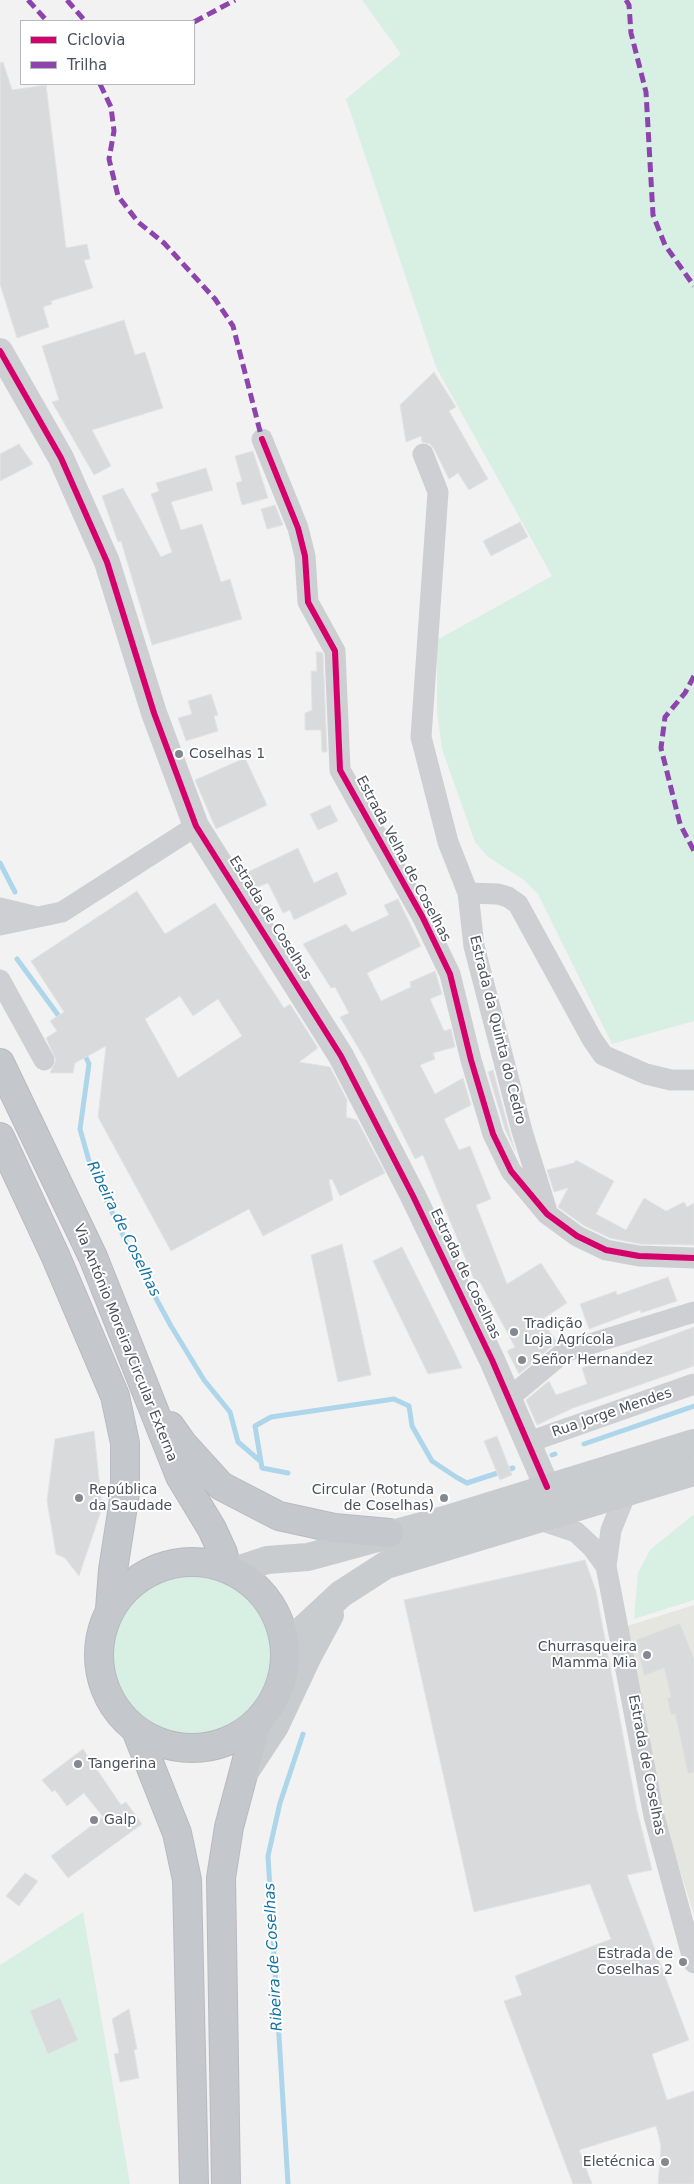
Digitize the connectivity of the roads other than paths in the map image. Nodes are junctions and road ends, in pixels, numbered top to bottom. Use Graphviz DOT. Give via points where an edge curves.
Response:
graph roads {
  1 [pos="0,351"];
  2 [pos="262,439"];
  3 [pos="423,454"];
  4 [pos="196,826"];
  5 [pos="468,893"];
  6 [pos="0,908"];
  7 [pos="40,918"];
  8 [pos="0,925"];
  9 [pos="0,980"];
  10 [pos="44,1060"];
  11 [pos="0,1063"];
  12 [pos="694,1080"];
  13 [pos="0,1137"];
  14 [pos="547,1214"];
  15 [pos="694,1258"];
  16 [pos="694,1312"];
  17 [pos="694,1384"];
  18 [pos="145,1389"];
  19 [pos="509,1398"];
  20 [pos="529,1442"];
  21 [pos="694,1443"];
  22 [pos="694,1472"];
  23 [pos="547,1487"];
  24 [pos="626,1493"];
  25 [pos="536,1519"];
  26 [pos="389,1533"];
  27 [pos="606,1566"];
  28 [pos="230,1569"];
  29 [pos="341,1594"];
  30 [pos="110,1609"];
  31 [pos="286,1646"];
  32 [pos="257,1722"];
  33 [pos="136,1730"];
  34 [pos="241,1778"];
  35 [pos="694,1963"];
  36 [pos="194,2184"];
  37 [pos="226,2184"];
  1 -- 4 [label="street, Estrada de Coselhas" via="61,458 107,562 154,713"];
  2 -- 14 [label="street, Estrada Velha de Coselhas" via="298,528 305,556 308,602 335,651 340,770 422,916 450,974 493,1134 511,1171"];
  3 -- 5 [label="street, Estrada da Quinta do Cedro" via="438,492 422,737 448,842"];
  4 -- 7 [label="street" via="62,912"];
  4 -- 19 [label="street, Estrada de Coselhas" via="341,1056 414,1196"];
  5 -- 12 [label="street" via="498,894 518,904 603,1055 646,1074 670,1080"];
  5 -- 14 [label="street, Estrada da Quinta do Cedro" via="474,946"];
  6 -- 7 [label="street"];
  7 -- 8 [label="street"];
  9 -- 10 [label="street"];
  11 -- 18 [label="highway, Via António Moreira/Circular Externa" via="93,1257"];
  13 -- 30 [label="highway" via="115,1396 125,1443 125,1492"];
  14 -- 15 [label="street, Estrada Velha de Coselhas" via="577,1236 606,1250 639,1256"];
  16 -- 19 [label="street" via="564,1352"];
  17 -- 20 [label="street, Rua Jorge Mendes"];
  18 -- 26 [label="highway" via="182,1443 221,1486 278,1516 334,1528"];
  18 -- 28 [label="highway, Via António Moreira/Circular Externa" via="180,1476 212,1528"];
  19 -- 20 [label="street, Estrada de Coselhas"];
  20 -- 23 [label="street, Estrada de Coselhas"];
  21 -- 23 [label="main road"];
  22 -- 24 [label="main road"];
  23 -- 26 [label="main road" via="451,1518"];
  24 -- 25 [label="main road"];
  24 -- 27 [label="street, Estrada de Coselhas" via="611,1530"];
  25 -- 27 [label="street, Estrada de Coselhas" via="576,1532"];
  25 -- 29 [label="main road" via="386,1565"];
  26 -- 28 [label="main road" via="308,1556 267,1560"];
  27 -- 35 [label="street, Estrada de Coselhas" via="654,1816"];
  28 -- 30 [label="highway" via="193,1560 160,1566 131,1583"];
  28 -- 31 [label="highway" via="254,1584 270,1602"];
  29 -- 31 [label="main road"];
  29 -- 34 [label="main road" via="275,1726"];
  30 -- 33 [label="highway" via="98,1648 99,1668 111,1703"];
  31 -- 32 [label="highway" via="284,1674 274,1700"];
  32 -- 33 [label="highway" via="230,1741 198,1749 165,1745"];
  32 -- 34 [label="highway"];
  33 -- 36 [label="highway" via="178,1833 187,1880"];
  34 -- 37 [label="highway" via="221,1878"];
}
